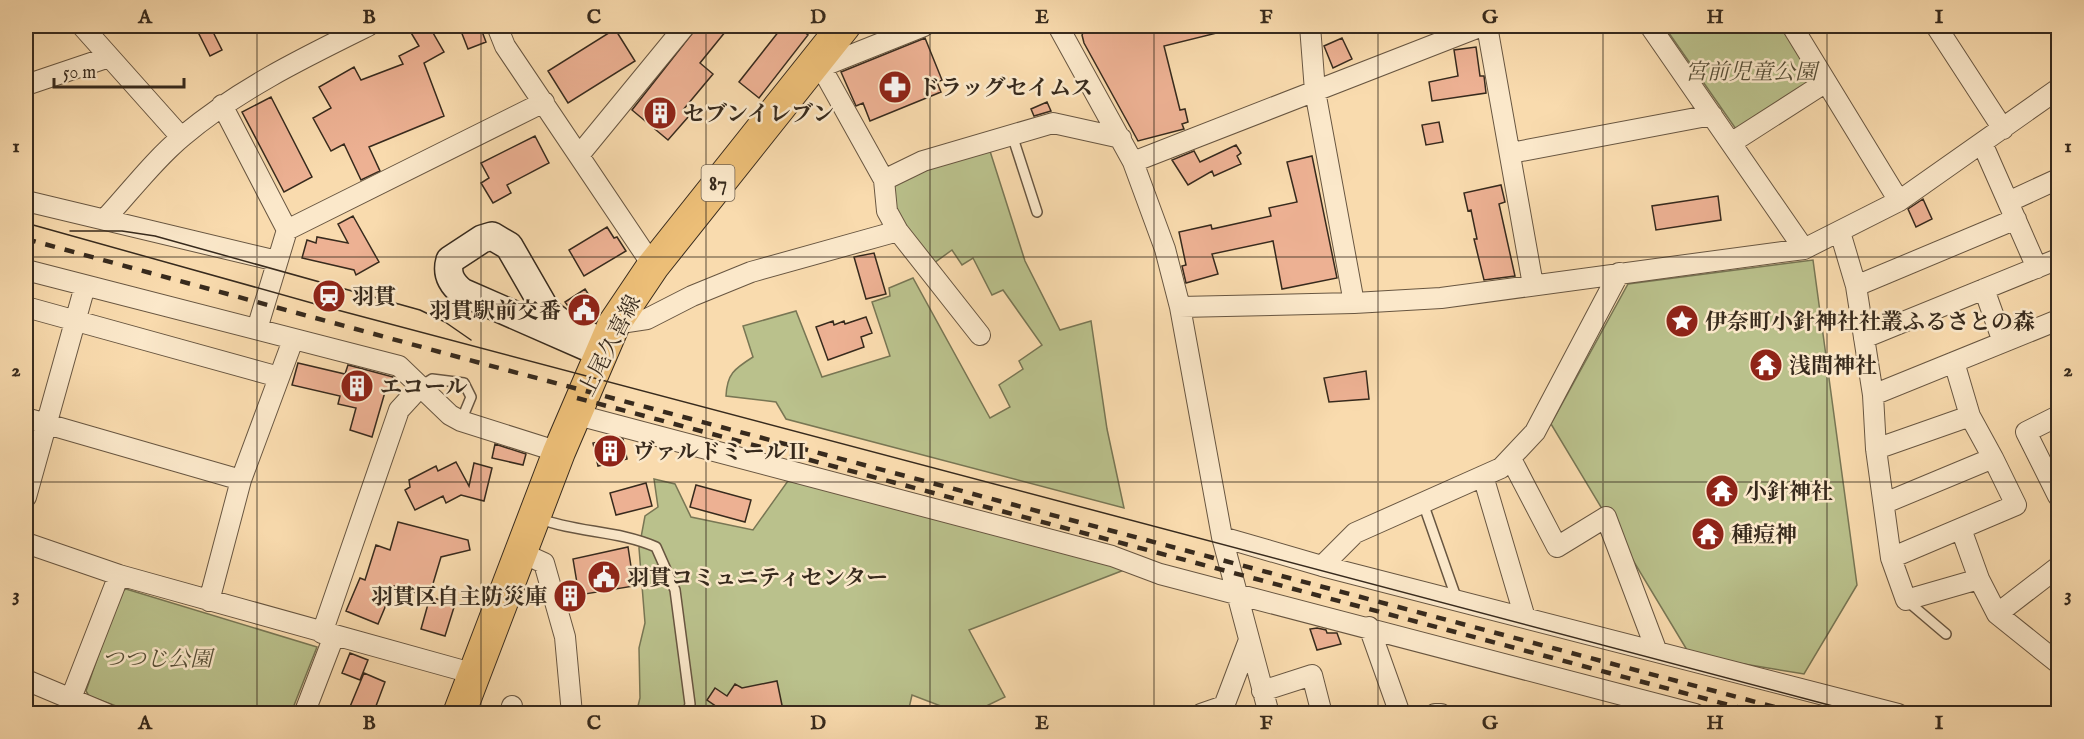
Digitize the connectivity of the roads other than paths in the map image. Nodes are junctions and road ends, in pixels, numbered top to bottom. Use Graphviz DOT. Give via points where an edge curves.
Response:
graph roads {
  1 [pos="82,26"];
  2 [pos="368,26"];
  3 [pos="497,26"];
  4 [pos="844,26"];
  5 [pos="924,26"];
  6 [pos="1058,26"];
  7 [pos="1310,26"];
  8 [pos="1482,26"];
  9 [pos="1486,26"];
  10 [pos="1650,26"];
  11 [pos="1792,26"];
  12 [pos="1936,26"];
  13 [pos="680,28"];
  14 [pos="109,57"];
  15 [pos="818,64"];
  16 [pos="1826,82"];
  17 [pos="26,85"];
  18 [pos="2058,89"];
  19 [pos="1315,91"];
  20 [pos="543,102"];
  21 [pos="222,105"];
  22 [pos="1712,115"];
  23 [pos="2003,129"];
  24 [pos="1012,135"];
  25 [pos="181,137"];
  26 [pos="1121,138"];
  27 [pos="1731,142"];
  28 [pos="1982,143"];
  29 [pos="1511,153"];
  30 [pos="580,154"];
  31 [pos="1133,162"];
  32 [pos="2058,179"];
  33 [pos="884,180"];
  34 [pos="26,201"];
  35 [pos="1899,201"];
  36 [pos="2012,210"];
  37 [pos="1037,212"];
  38 [pos="104,220"];
  39 [pos="287,230"];
  40 [pos="898,231"];
  41 [pos="1840,231"];
  42 [pos="1804,249"];
  43 [pos="2058,259"];
  44 [pos="277,261"];
  45 [pos="653,266"];
  46 [pos="2037,268"];
  47 [pos="26,270"];
  48 [pos="1619,273"];
  49 [pos="530,282"];
  50 [pos="85,285"];
  51 [pos="1533,285"];
  52 [pos="1856,286"];
  53 [pos="1984,290"];
  54 [pos="1354,303"];
  55 [pos="493,305"];
  56 [pos="26,307"];
  57 [pos="1180,307"];
  58 [pos="2058,320"];
  59 [pos="75,321"];
  60 [pos="257,328"];
  61 [pos="980,335"];
  62 [pos="608,336"];
  63 [pos="1864,338"];
  64 [pos="293,340"];
  65 [pos="2003,342"];
  66 [pos="1954,362"];
  67 [pos="279,377"];
  68 [pos="421,386"];
  69 [pos="1873,395"];
  70 [pos="574,414"];
  71 [pos="1970,416"];
  72 [pos="2058,416"];
  73 [pos="26,418"];
  74 [pos="461,421"];
  75 [pos="47,423"];
  76 [pos="1876,449"];
  77 [pos="559,452"];
  78 [pos="1994,458"];
  79 [pos="1511,459"];
  80 [pos="1483,476"];
  81 [pos="241,480"];
  82 [pos="2058,496"];
  83 [pos="26,497"];
  84 [pos="1424,503"];
  85 [pos="1885,503"];
  86 [pos="535,517"];
  87 [pos="1961,529"];
  88 [pos="1222,537"];
  89 [pos="26,543"];
  90 [pos="522,553"];
  91 [pos="1891,558"];
  92 [pos="1322,566"];
  93 [pos="2058,567"];
  94 [pos="119,575"];
  95 [pos="1979,579"];
  96 [pos="1236,592"];
  97 [pos="1906,600"];
  98 [pos="209,601"];
  99 [pos="1458,601"];
  100 [pos="1997,614"];
  101 [pos="1525,618"];
  102 [pos="1370,627"];
  103 [pos="328,634"];
  104 [pos="1946,634"];
  105 [pos="1249,640"];
  106 [pos="1657,652"];
  107 [pos="2058,663"];
  108 [pos="475,674"];
  109 [pos="26,680"];
  110 [pos="1262,691"];
  111 [pos="71,698"];
  112 [pos="107,714"];
  113 [pos="304,714"];
  114 [pos="459,714"];
  115 [pos="572,714"];
  116 [pos="687,714"];
  117 [pos="1201,714"];
  118 [pos="1269,714"];
  119 [pos="1322,714"];
  120 [pos="1400,714"];
  121 [pos="1435,714"];
  122 [pos="1441,714"];
  123 [pos="1695,714"];
  124 [pos="1898,714"];
  1 -- 14 [label="street"];
  2 -- 21 [label="street" via="275,72"];
  3 -- 20 [label="street" via="505,46"];
  4 -- 15 [label="main road, 上尾久喜線 / 87"];
  5 -- 15 [label="street"];
  6 -- 26 [label="street"];
  7 -- 19 [label="street"];
  8 -- 19 [label="street"];
  9 -- 29 [label="street"];
  10 -- 22 [label="street"];
  11 -- 16 [label="street"];
  12 -- 23 [label="street"];
  13 -- 30 [label="street"];
  14 -- 17 [label="street"];
  14 -- 25 [label="street"];
  15 -- 33 [label="street"];
  15 -- 45 [label="main road, 上尾久喜線 / 87"];
  16 -- 27 [label="street"];
  16 -- 35 [label="street"];
  18 -- 23 [label="street"];
  19 -- 31 [label="street"];
  19 -- 54 [label="street"];
  20 -- 30 [label="street"];
  20 -- 39 [label="street"];
  21 -- 25 [label="street"];
  21 -- 39 [label="street"];
  22 -- 27 [label="street"];
  22 -- 29 [label="street"];
  23 -- 28 [label="street"];
  24 -- 26 [label="street" via="1053,123"];
  24 -- 33 [label="street" via="923,161"];
  24 -- 37 [label="lane"];
  25 -- 38 [label="street"];
  26 -- 31 [label="street"];
  27 -- 42 [label="street"];
  28 -- 35 [label="street"];
  28 -- 36 [label="street"];
  29 -- 51 [label="street"];
  30 -- 45 [label="street"];
  31 -- 57 [label="street" via="1165,249"];
  32 -- 36 [label="street"];
  33 -- 40 [label="street" via="887,211"];
  34 -- 38 [label="street"];
  35 -- 41 [label="street"];
  36 -- 46 [label="street"];
  36 -- 52 [label="street"];
  38 -- 44 [label="street"];
  39 -- 44 [label="street"];
  40 -- 61 [label="street"];
  40 -- 62 [label="street" via="751,272"];
  41 -- 42 [label="street"];
  41 -- 52 [label="street"];
  42 -- 48 [label="street"];
  43 -- 46 [label="street"];
  44 -- 60 [label="street"];
  45 -- 62 [label="main road, 上尾久喜線 / 87"];
  46 -- 53 [label="street"];
  47 -- 50 [label="street"];
  48 -- 51 [label="street"];
  48 -- 79 [label="street" via="1535,432"];
  49 -- 55 [label="street" via="512,298"];
  49 -- 55 [label="street" via="502,240 482,238 458,252 450,260 449,277 456,286"];
  49 -- 62 [label="street" via="554,318 590,336"];
  50 -- 59 [label="street"];
  50 -- 60 [label="street"];
  51 -- 54 [label="street" via="1441,298"];
  52 -- 63 [label="street"];
  53 -- 63 [label="street"];
  53 -- 65 [label="street"];
  54 -- 57 [label="street"];
  55 -- 62 [label="street" via="585,345"];
  56 -- 59 [label="street"];
  57 -- 88 [label="street"];
  58 -- 65 [label="street"];
  59 -- 67 [label="street"];
  59 -- 75 [label="street"];
  60 -- 64 [label="street"];
  62 -- 70 [label="main road, 上尾久喜線 / 87"];
  63 -- 69 [label="street"];
  64 -- 67 [label="street"];
  64 -- 68 [label="street" via="399,366"];
  65 -- 66 [label="street"];
  66 -- 69 [label="street"];
  66 -- 71 [label="street"];
  67 -- 81 [label="street"];
  68 -- 74 [label="street"];
  68 -- 74 [label="lane" via="432,379 464,383 471,397"];
  68 -- 103 [label="street" via="399,410"];
  69 -- 76 [label="street"];
  70 -- 77 [label="main road, 上尾久喜線 / 87"];
  70 -- 96 [label="street"];
  71 -- 76 [label="street"];
  71 -- 78 [label="street"];
  72 -- 82 [label="street" via="2026,432"];
  73 -- 75 [label="street"];
  74 -- 77 [label="street"];
  75 -- 81 [label="street"];
  75 -- 83 [label="street"];
  76 -- 85 [label="street"];
  77 -- 86 [label="main road, 上尾久喜線 / 87"];
  78 -- 85 [label="street"];
  78 -- 87 [label="street" via="2016,505"];
  79 -- 80 [label="street"];
  79 -- 106 [label="street" via="1557,547 1606,517"];
  80 -- 84 [label="street"];
  80 -- 101 [label="street"];
  81 -- 98 [label="street"];
  84 -- 92 [label="street" via="1355,533"];
  84 -- 99 [label="lane"];
  85 -- 91 [label="street"];
  86 -- 90 [label="main road, 上尾久喜線 / 87"];
  86 -- 116 [label="lane" via="556,525 634,537 656,547 675,590 690,704"];
  87 -- 91 [label="street"];
  87 -- 95 [label="street"];
  88 -- 92 [label="street"];
  88 -- 96 [label="street"];
  89 -- 94 [label="street"];
  90 -- 108 [label="main road, 上尾久喜線 / 87"];
  90 -- 115 [label="street" via="544,563 565,637"];
  91 -- 97 [label="street"];
  92 -- 99 [label="street"];
  93 -- 100 [label="street"];
  94 -- 98 [label="street"];
  94 -- 111 [label="street"];
  95 -- 97 [label="street"];
  95 -- 100 [label="street"];
  96 -- 102 [label="street"];
  96 -- 105 [label="street"];
  97 -- 104 [label="lane"];
  98 -- 103 [label="street"];
  99 -- 101 [label="street"];
  100 -- 107 [label="street"];
  101 -- 106 [label="street"];
  102 -- 120 [label="street"];
  102 -- 123 [label="street"];
  103 -- 108 [label="street"];
  103 -- 113 [label="street"];
  105 -- 110 [label="street"];
  105 -- 117 [label="street" via="1224,706"];
  106 -- 124 [label="street"];
  108 -- 114 [label="main road, 上尾久喜線 / 87"];
  109 -- 111 [label="street"];
  110 -- 118 [label="street"];
  110 -- 119 [label="street" via="1312,675"];
  111 -- 112 [label="street"];
  121 -- 122 [label="street"];
}
